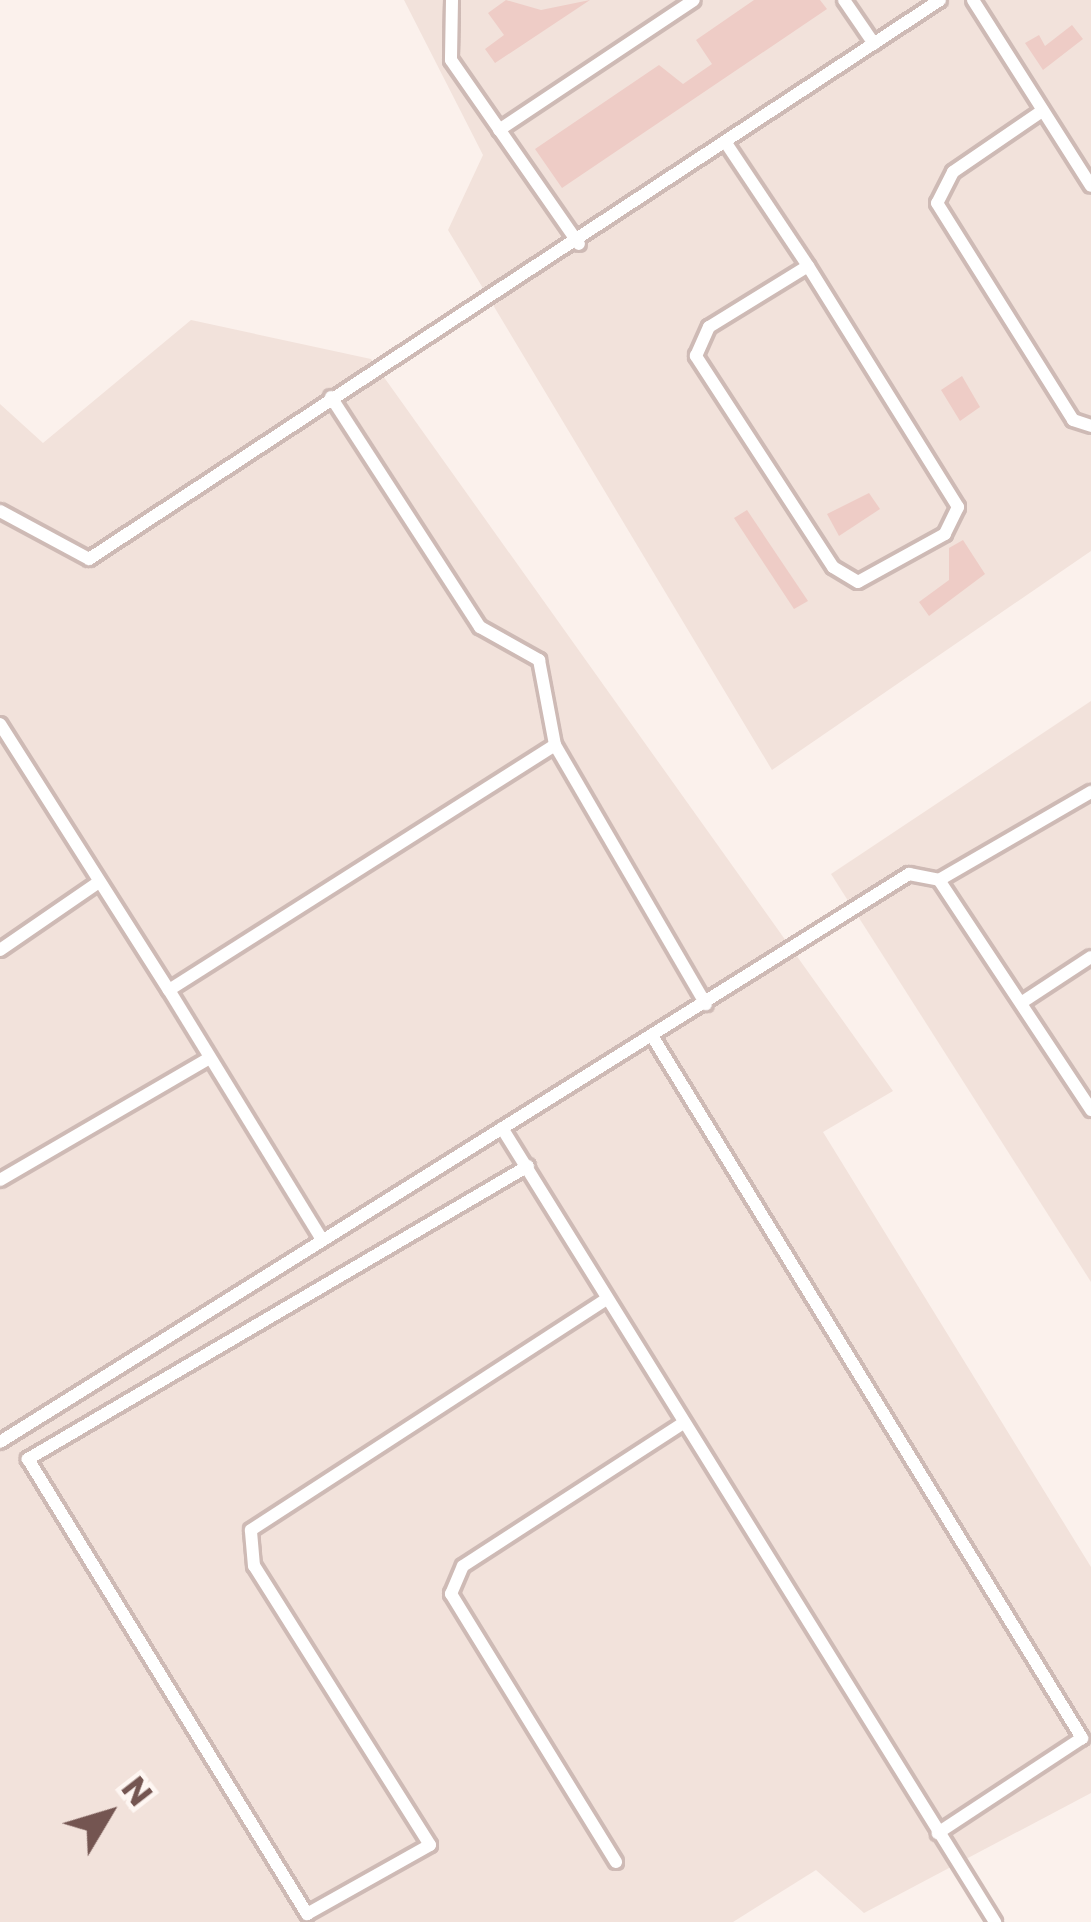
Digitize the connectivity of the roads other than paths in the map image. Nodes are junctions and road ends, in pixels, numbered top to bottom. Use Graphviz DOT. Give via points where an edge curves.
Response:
graph roads {
  1 [pos="452,0"];
  2 [pos="694,0"];
  3 [pos="844,0"];
  4 [pos="940,0"];
  5 [pos="973,0"];
  6 [pos="874,44"];
  7 [pos="1042,111"];
  8 [pos="499,130"];
  9 [pos="728,146"];
  10 [pos="1091,186"];
  11 [pos="579,244"];
  12 [pos="808,266"];
  13 [pos="331,397"];
  14 [pos="1091,425"];
  15 [pos="0,511"];
  16 [pos="0,724"];
  17 [pos="554,745"];
  18 [pos="1091,792"];
  19 [pos="939,880"];
  20 [pos="98,882"];
  21 [pos="0,950"];
  22 [pos="1091,957"];
  23 [pos="169,990"];
  24 [pos="1024,1001"];
  25 [pos="706,1004"];
  26 [pos="654,1039"];
  27 [pos="208,1059"];
  28 [pos="1091,1110"];
  29 [pos="502,1128"];
  30 [pos="528,1166"];
  31 [pos="0,1180"];
  32 [pos="321,1238"];
  33 [pos="607,1299"];
  34 [pos="680,1425"];
  35 [pos="0,1442"];
  36 [pos="938,1833"];
  37 [pos="616,1862"];
  38 [pos="995,1922"];
  1 -- 8 [label="street" via="451,59"];
  2 -- 8 [label="street"];
  3 -- 6 [label="street"];
  4 -- 6 [label="street"];
  5 -- 7 [label="street"];
  6 -- 9 [label="street"];
  7 -- 10 [label="street"];
  7 -- 14 [label="street" via="952,172 938,203 1073,420"];
  8 -- 11 [label="street"];
  9 -- 11 [label="street"];
  9 -- 12 [label="street"];
  11 -- 13 [label="street"];
  12 -- 12 [label="street" via="958,507 945,535 858,581 833,567 696,356 709,326"];
  13 -- 15 [label="street" via="89,559"];
  13 -- 17 [label="street" via="480,627 539,660"];
  16 -- 20 [label="street"];
  17 -- 23 [label="street"];
  17 -- 25 [label="street"];
  18 -- 19 [label="street"];
  19 -- 24 [label="street"];
  19 -- 25 [label="street" via="890,883"];
  20 -- 21 [label="street"];
  20 -- 23 [label="street"];
  22 -- 24 [label="street"];
  23 -- 27 [label="street"];
  24 -- 28 [label="street"];
  25 -- 26 [label="street"];
  26 -- 29 [label="street"];
  26 -- 36 [label="street" via="1082,1738"];
  27 -- 31 [label="street"];
  27 -- 32 [label="street"];
  29 -- 30 [label="street"];
  29 -- 32 [label="street"];
  30 -- 33 [label="street"];
  30 -- 33 [label="street" via="28,1459 307,1914 430,1846 254,1566 251,1530"];
  32 -- 35 [label="street"];
  33 -- 34 [label="street"];
  34 -- 36 [label="street"];
  34 -- 37 [label="street" via="463,1566 451,1594"];
  36 -- 38 [label="street"];
}
